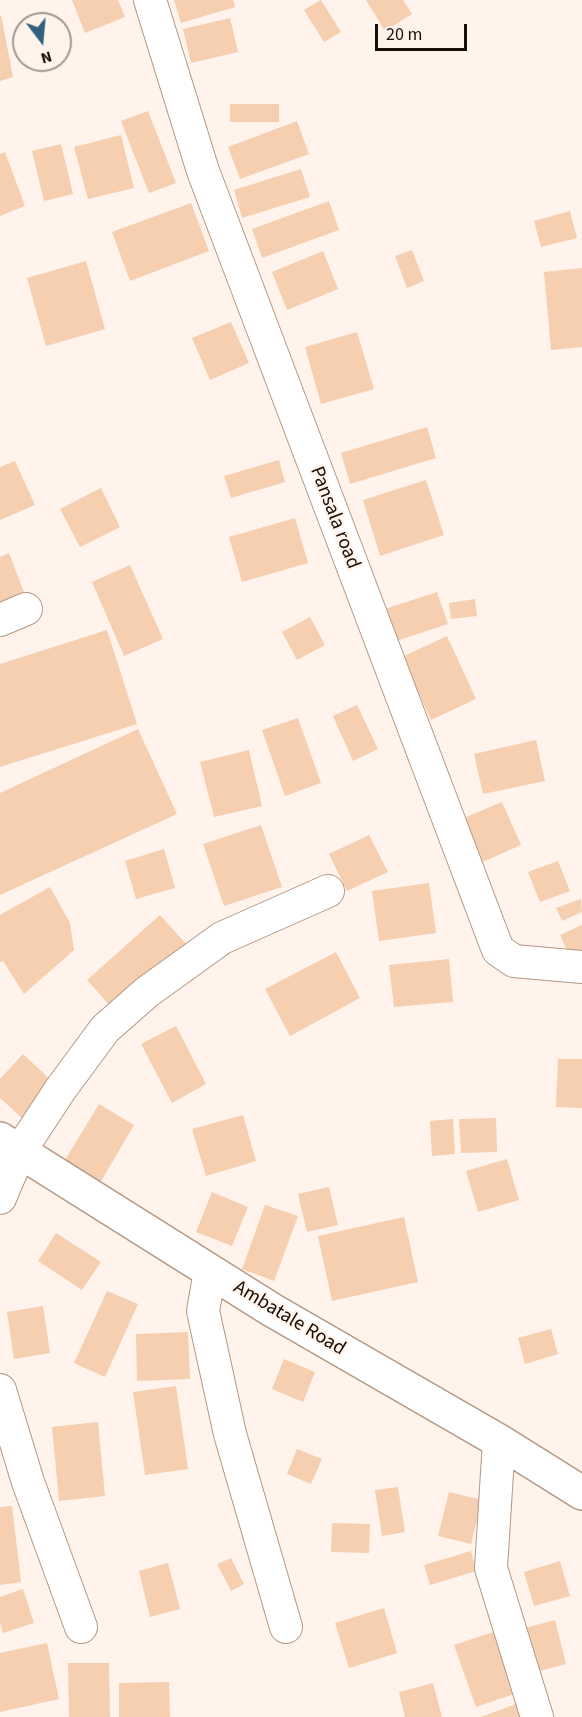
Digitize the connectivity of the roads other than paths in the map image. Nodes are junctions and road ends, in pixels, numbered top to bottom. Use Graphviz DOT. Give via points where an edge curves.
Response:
graph roads {
  1 [pos="150,0"];
  2 [pos="328,891"];
  3 [pos="582,967"];
  4 [pos="10,1145"];
  5 [pos="0,1198"];
  6 [pos="210,1272"];
  7 [pos="0,1390"];
  8 [pos="499,1441"];
  9 [pos="582,1493"];
  10 [pos="81,1627"];
  11 [pos="286,1627"];
  12 [pos="537,1717"];
  1 -- 3 [label="street, Pansala road" via="203,171 498,950 514,961"];
  2 -- 4 [label="street" via="222,938 147,992 105,1029 60,1090"];
  4 -- 5 [label="street"];
  4 -- 6 [label="main road, Ambatale Road"];
  6 -- 8 [label="main road, Ambatale Road"];
  6 -- 11 [label="street" via="203,1311 230,1434"];
  7 -- 10 [label="street" via="28,1482"];
  8 -- 9 [label="main road, Ambatale Road"];
  8 -- 12 [label="street" via="491,1568"];
}
